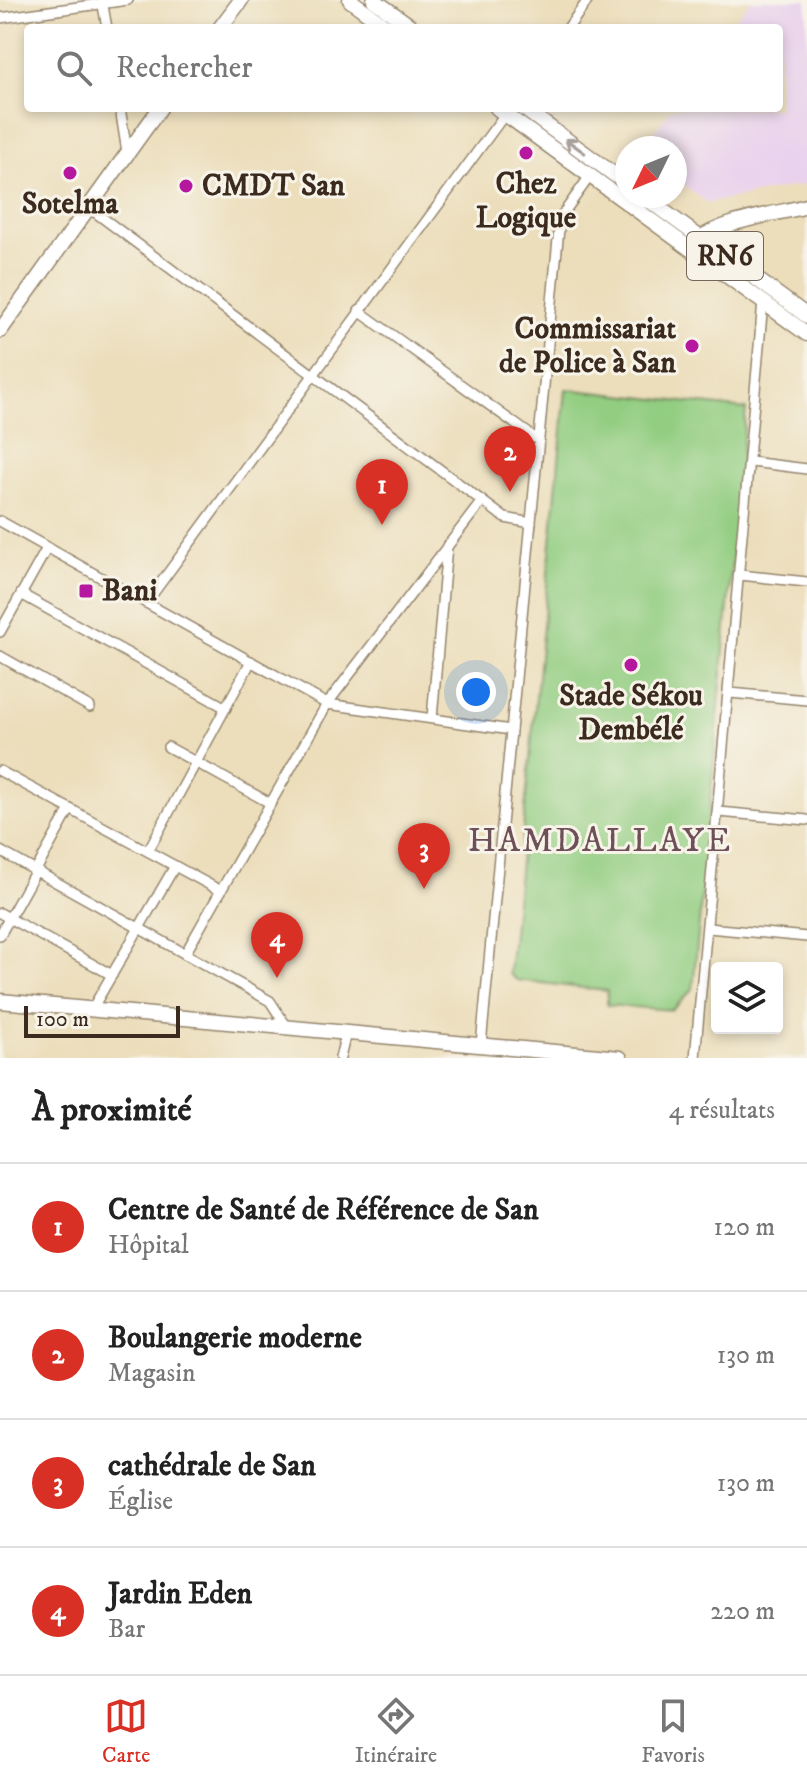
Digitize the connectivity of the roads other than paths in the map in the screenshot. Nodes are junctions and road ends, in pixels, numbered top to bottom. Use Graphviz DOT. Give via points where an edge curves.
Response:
graph roads {
  1 [pos="128,0"];
  2 [pos="241,0"];
  3 [pos="350,0"];
  4 [pos="374,0"];
  5 [pos="588,0"];
  6 [pos="102,2"];
  7 [pos="0,18"];
  8 [pos="106,24"];
  9 [pos="223,24"];
  10 [pos="383,24"];
  11 [pos="407,24"];
  12 [pos="571,24"];
  13 [pos="121,112"];
  14 [pos="157,112"];
  15 [pos="500,112"];
  16 [pos="502,112"];
  17 [pos="528,112"];
  18 [pos="127,152"];
  19 [pos="615,175"];
  20 [pos="590,176"];
  21 [pos="807,206"];
  22 [pos="88,207"];
  23 [pos="656,208"];
  24 [pos="694,243"];
  25 [pos="763,302"];
  26 [pos="359,311"];
  27 [pos="807,316"];
  28 [pos="0,331"];
  29 [pos="807,334"];
  30 [pos="312,374"];
  31 [pos="539,441"];
  32 [pos="751,462"];
  33 [pos="807,469"];
  34 [pos="482,501"];
  35 [pos="0,521"];
  36 [pos="531,523"];
  37 [pos="447,546"];
  38 [pos="47,548"];
  39 [pos="740,575"];
  40 [pos="807,582"];
  41 [pos="21,594"];
  42 [pos="146,603"];
  43 [pos="0,632"];
  44 [pos="0,656"];
  45 [pos="251,661"];
  46 [pos="730,693"];
  47 [pos="807,700"];
  48 [pos="327,704"];
  49 [pos="90,707"];
  50 [pos="226,708"];
  51 [pos="432,718"];
  52 [pos="511,730"];
  53 [pos="168,747"];
  54 [pos="196,762"];
  55 [pos="0,771"];
  56 [pos="270,803"];
  57 [pos="70,809"];
  58 [pos="719,812"];
  59 [pos="807,820"];
  60 [pos="0,851"];
  61 [pos="148,851"];
  62 [pos="175,866"];
  63 [pos="36,871"];
  64 [pos="221,891"];
  65 [pos="5,916"];
  66 [pos="139,928"];
  67 [pos="708,928"];
  68 [pos="0,935"];
  69 [pos="807,937"];
  70 [pos="185,954"];
  71 [pos="112,975"];
  72 [pos="0,1001"];
  73 [pos="92,1009"];
  74 [pos="287,1027"];
  75 [pos="346,1033"];
  76 [pos="481,1045"];
  77 [pos="590,1057"];
  78 [pos="340,1058"];
  79 [pos="620,1058"];
  80 [pos="695,1058"];
  1 -- 6 [label="street"];
  2 -- 9 [label="main road"];
  3 -- 10 [label="main road"];
  4 -- 11 [label="main road"];
  5 -- 12 [label="street"];
  6 -- 7 [label="street"];
  6 -- 8 [label="street"];
  13 -- 18 [label="street"];
  14 -- 18 [label="main road"];
  15 -- 26 [label="street"];
  16 -- 20 [label="main road, RN6"];
  19 -- 17 [label="main road, one-way"];
  18 -- 22 [label="main road"];
  20 -- 24 [label="main road, RN6"];
  20 -- 31 [label="street" via="560,218"];
  21 -- 24 [label="main road" via="721,228"];
  22 -- 28 [label="main road"];
  22 -- 30 [label="street"];
  23 -- 24 [label="main road, RN6"];
  24 -- 25 [label="main road, RN6"];
  24 -- 27 [label="main road, RN6"];
  25 -- 29 [label="main road, RN6"];
  25 -- 32 [label="street"];
  26 -- 30 [label="street"];
  26 -- 31 [label="street"];
  30 -- 34 [label="street"];
  30 -- 42 [label="street"];
  31 -- 36 [label="street"];
  32 -- 33 [label="street"];
  32 -- 39 [label="street"];
  34 -- 36 [label="street" via="505,518"];
  34 -- 37 [label="street"];
  35 -- 38 [label="street"];
  36 -- 52 [label="street"];
  37 -- 48 [label="street"];
  37 -- 51 [label="street"];
  38 -- 41 [label="street"];
  38 -- 42 [label="street"];
  39 -- 40 [label="street"];
  39 -- 46 [label="street"];
  41 -- 43 [label="street"];
  41 -- 50 [label="street"];
  42 -- 45 [label="street"];
  44 -- 49 [label="street"];
  45 -- 48 [label="street"];
  45 -- 50 [label="street"];
  46 -- 47 [label="street"];
  46 -- 58 [label="street"];
  48 -- 51 [label="street"];
  48 -- 56 [label="street"];
  50 -- 54 [label="street"];
  51 -- 52 [label="street"];
  52 -- 76 [label="street"];
  53 -- 54 [label="street"];
  54 -- 56 [label="street"];
  54 -- 61 [label="street"];
  55 -- 57 [label="street"];
  56 -- 64 [label="street"];
  57 -- 61 [label="street"];
  57 -- 63 [label="street"];
  58 -- 59 [label="street"];
  58 -- 67 [label="street"];
  60 -- 63 [label="street"];
  61 -- 62 [label="street"];
  62 -- 64 [label="street"];
  62 -- 66 [label="street"];
  63 -- 65 [label="street"];
  63 -- 66 [label="street"];
  64 -- 70 [label="street"];
  65 -- 68 [label="street"];
  65 -- 71 [label="street"];
  66 -- 70 [label="street"];
  66 -- 71 [label="street"];
  67 -- 69 [label="street"];
  67 -- 80 [label="street"];
  70 -- 74 [label="street" via="270,1001"];
  71 -- 73 [label="street"];
  72 -- 73 [label="main road"];
  73 -- 74 [label="main road"];
  74 -- 75 [label="main road"];
  75 -- 76 [label="main road"];
  75 -- 78 [label="street"];
  76 -- 77 [label="main road"];
  77 -- 79 [label="main road"];
}
